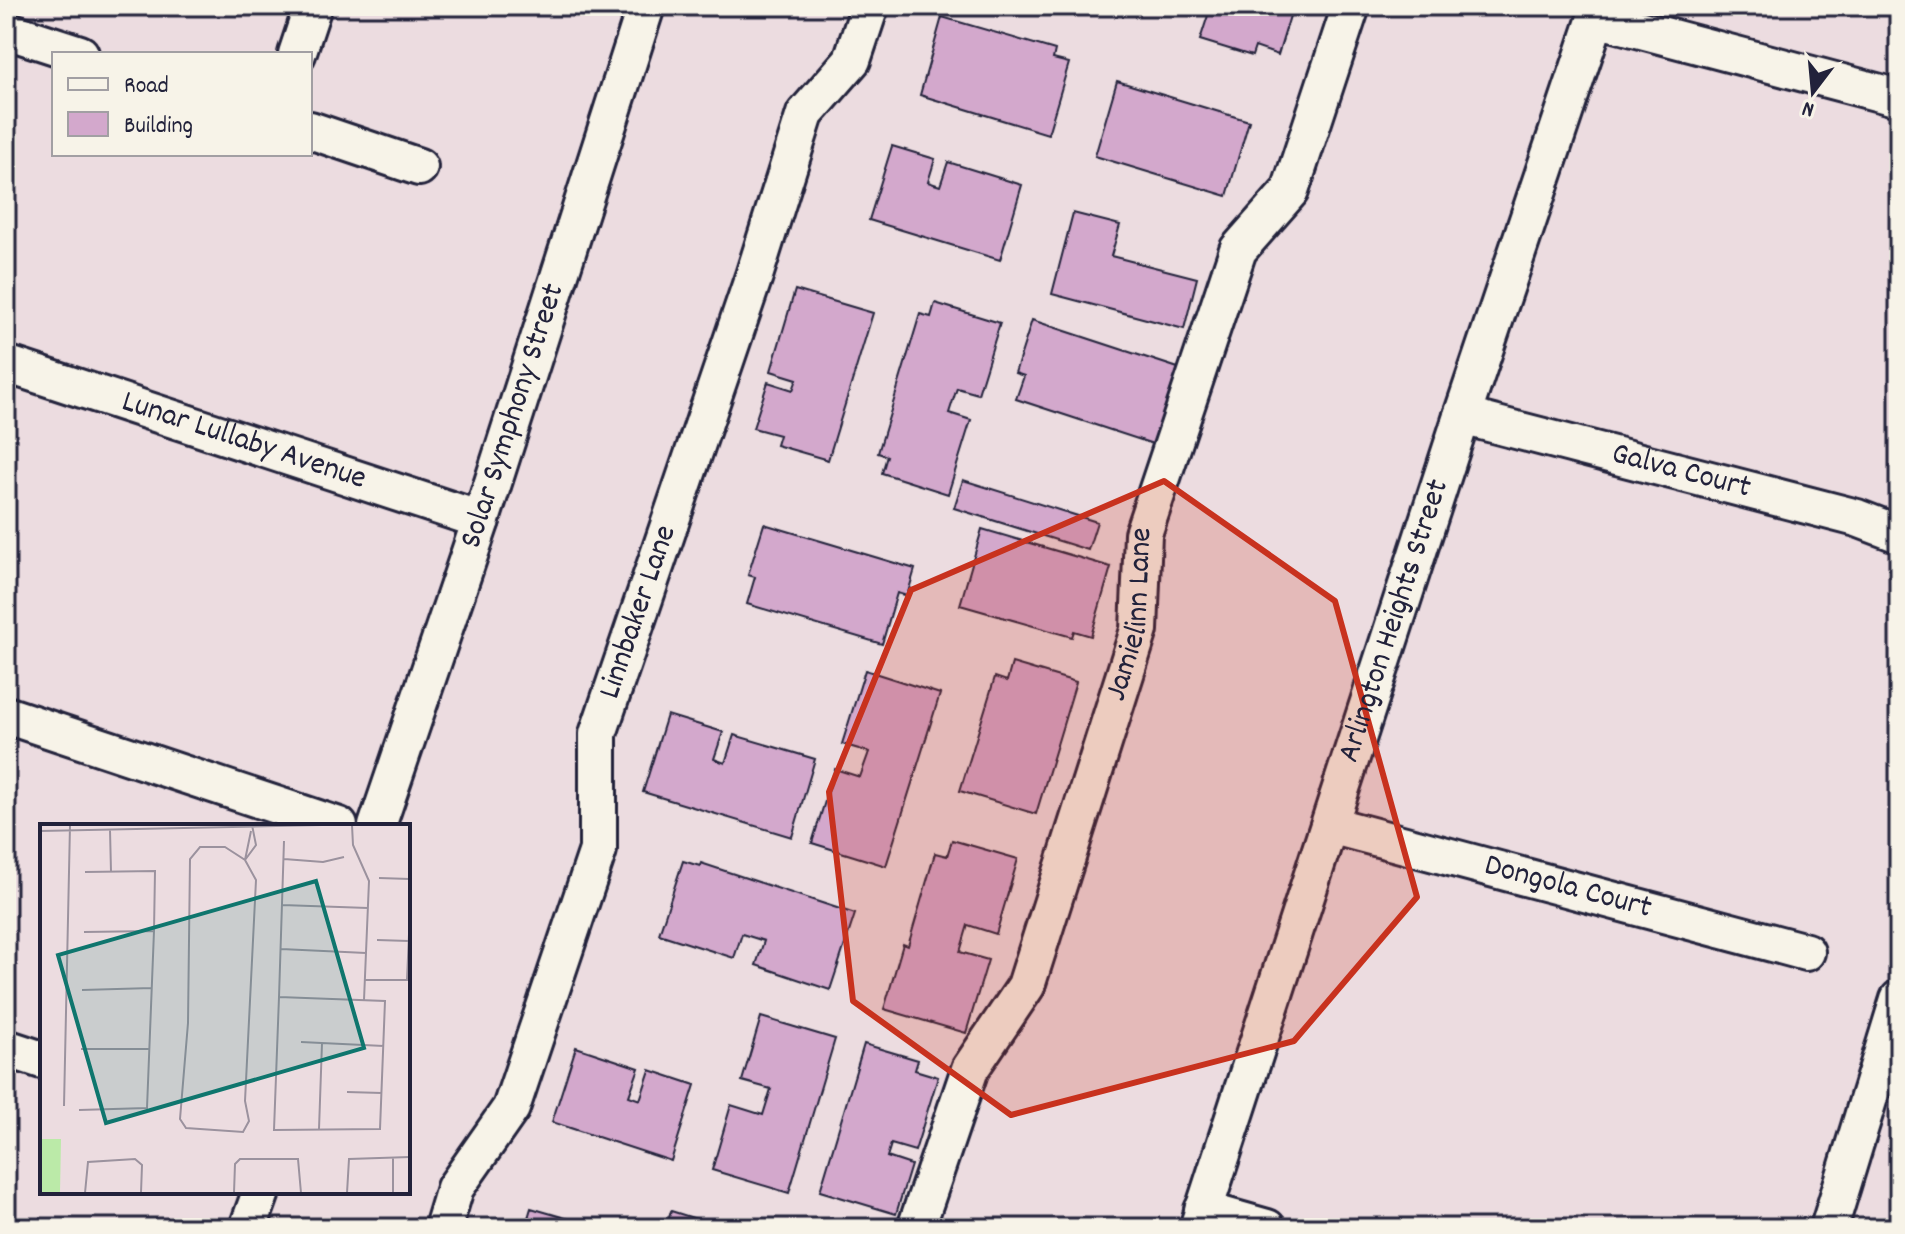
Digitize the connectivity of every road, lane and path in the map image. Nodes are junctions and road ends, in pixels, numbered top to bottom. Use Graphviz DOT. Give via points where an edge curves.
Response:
graph roads {
  1 [pos="313,6"];
  2 [pos="646,6"];
  3 [pos="870,6"];
  4 [pos="1351,6"];
  5 [pos="6,30"];
  6 [pos="74,52"];
  7 [pos="298,52"];
  8 [pos="1899,98"];
  9 [pos="312,131"];
  10 [pos="419,167"];
  11 [pos="6,364"];
  12 [pos="1462,416"];
  13 [pos="481,520"];
  14 [pos="1899,534"];
  15 [pos="6,715"];
  16 [pos="333,824"];
  17 [pos="378,824"];
  18 [pos="1330,825"];
  19 [pos="1806,952"];
  20 [pos="1899,999"];
  21 [pos="6,1048"];
  22 [pos="40,1059"];
  23 [pos="260,1194"];
  24 [pos="1200,1219"];
  25 [pos="248,1228"];
  26 [pos="443,1228"];
  27 [pos="916,1228"];
  28 [pos="1267,1228"];
  29 [pos="1829,1228"];
  1 -- 7 [label="street"];
  2 -- 13 [label="street, Solar Symphony Street"];
  3 -- 26 [label="street, Linnbaker Lane" via="852,60 805,114 598,734 598,850 511,1108 455,1188"];
  4 -- 27 [label="street, Jamielinn Lane" via="1290,191 1238,250 1143,534 1139,630 1026,986 970,1069"];
  5 -- 6 [label="street"];
  8 -- 12 [label="street, Arlington Heights Street" via="1596,18"];
  9 -- 10 [label="street"];
  11 -- 13 [label="street, Lunar Lullaby Avenue"];
  12 -- 14 [label="street, Galva Court" via="1857,518"];
  12 -- 18 [label="street, Arlington Heights Street"];
  13 -- 17 [label="street, Solar Symphony Street"];
  15 -- 16 [label="street"];
  18 -- 19 [label="street, Dongola Court"];
  18 -- 24 [label="street, Arlington Heights Street"];
  20 -- 29 [label="street"];
  21 -- 22 [label="street"];
  23 -- 25 [label="street"];
  24 -- 28 [label="street"];
}
